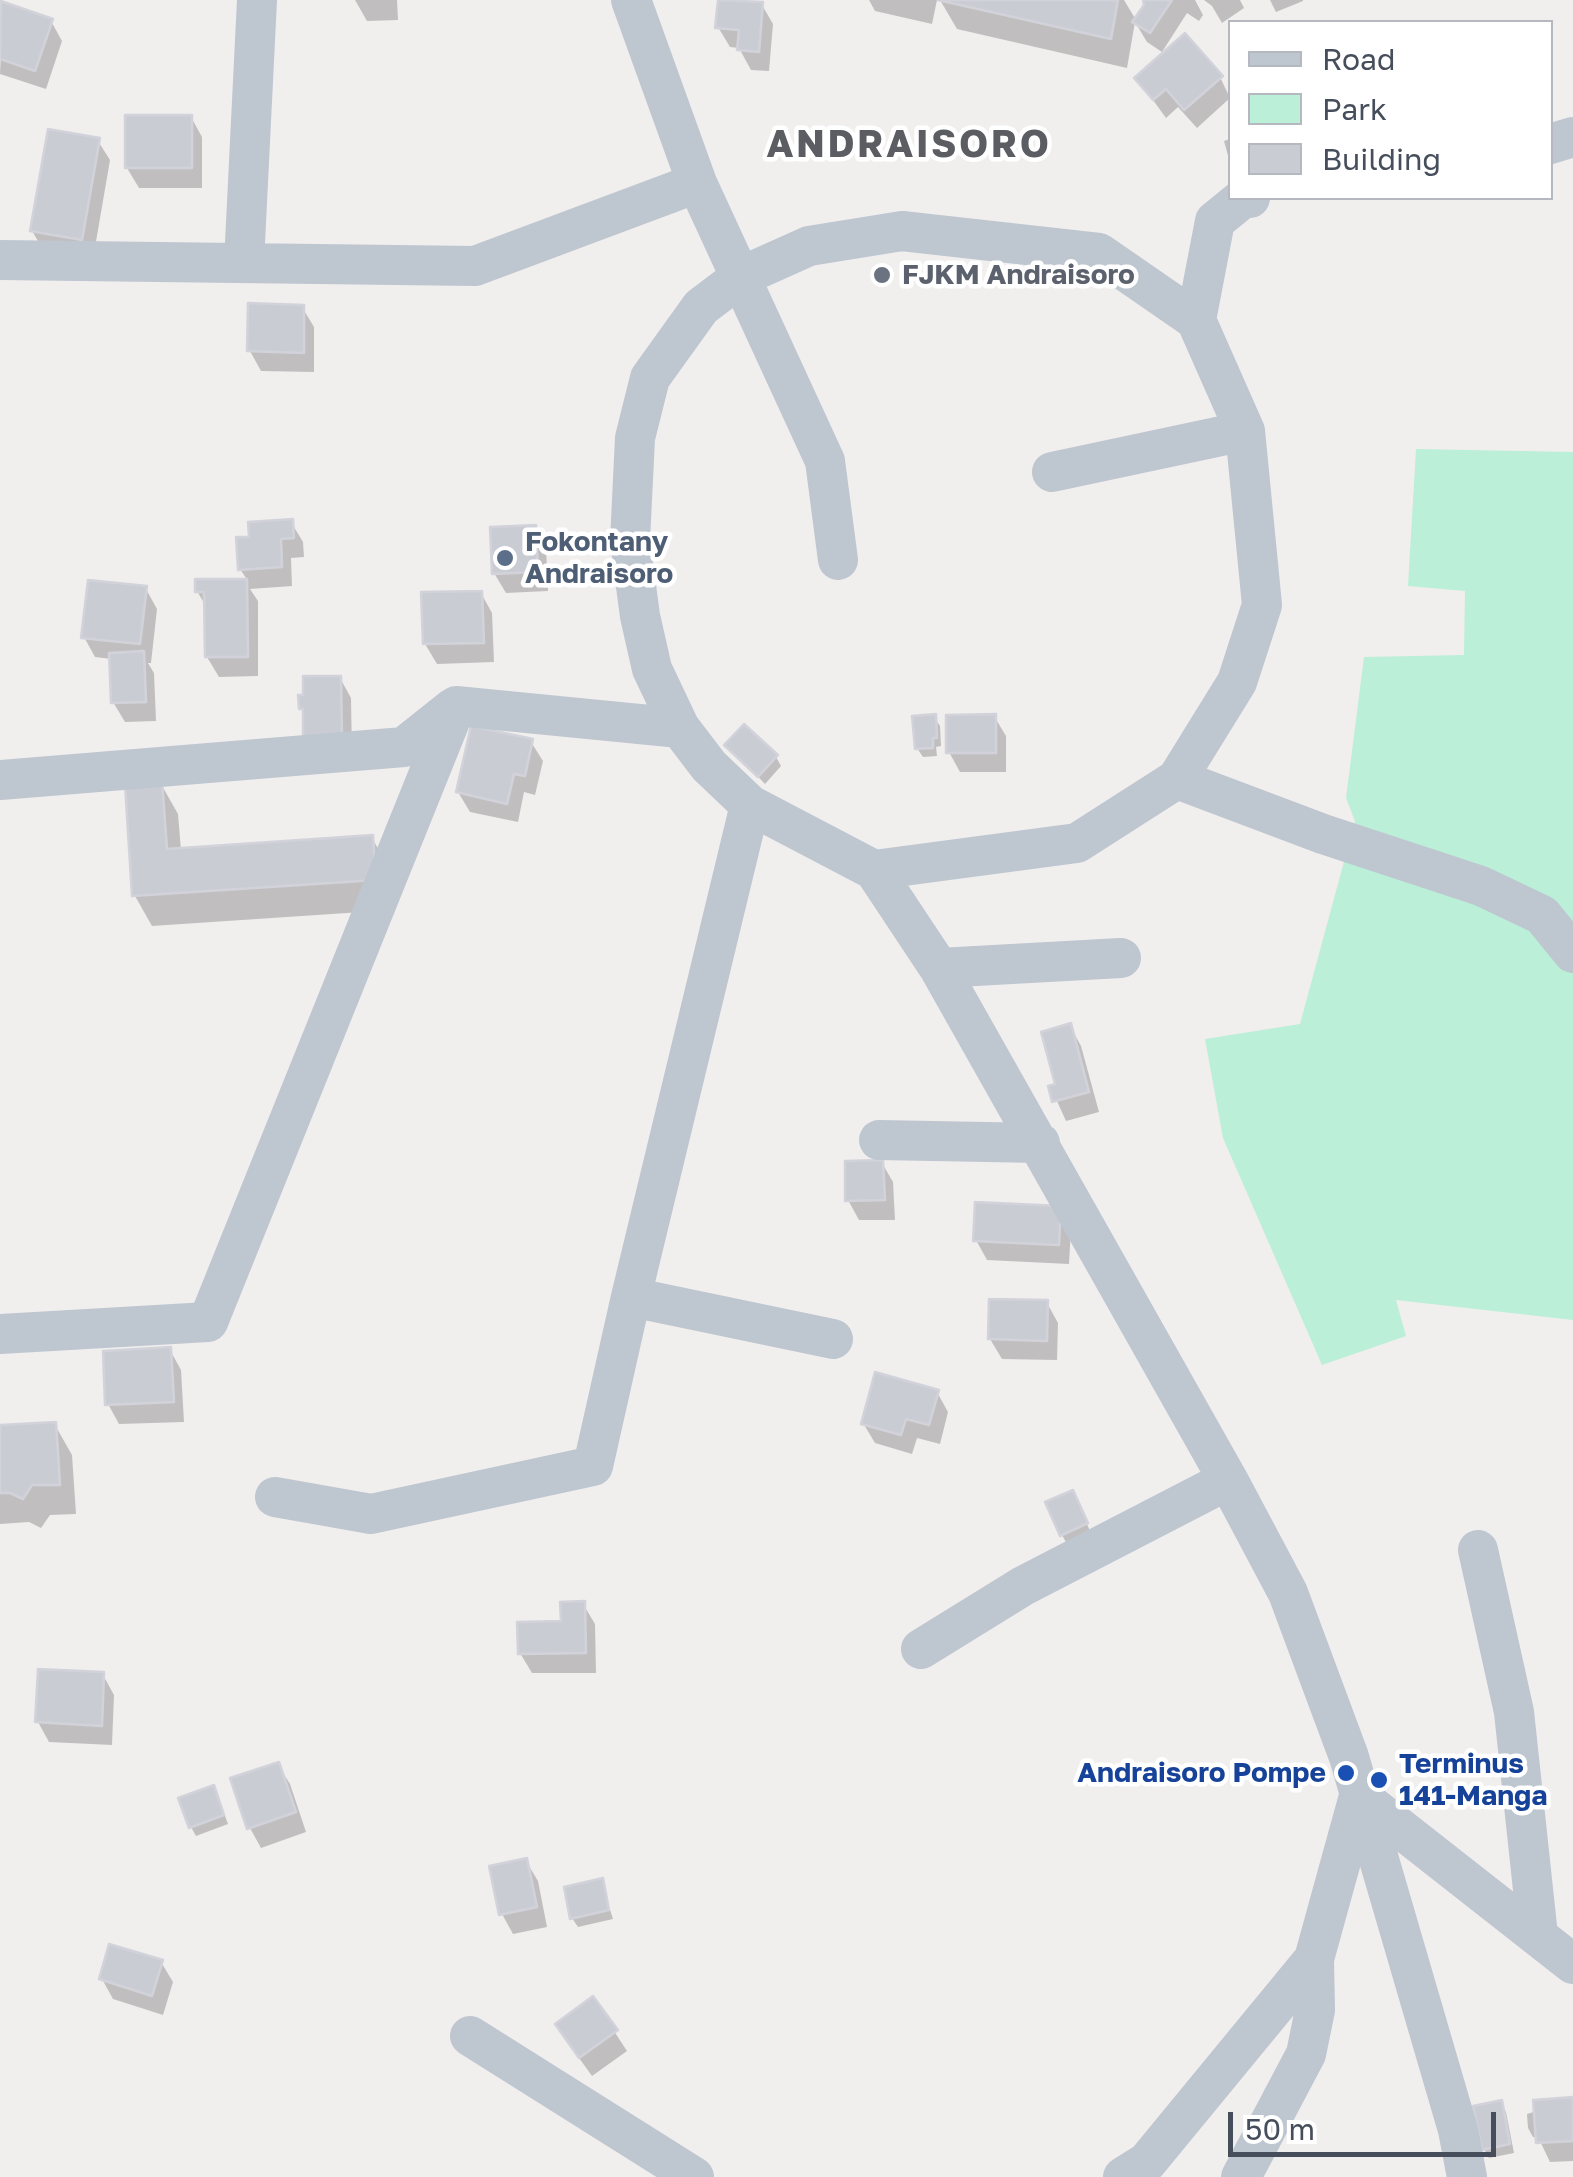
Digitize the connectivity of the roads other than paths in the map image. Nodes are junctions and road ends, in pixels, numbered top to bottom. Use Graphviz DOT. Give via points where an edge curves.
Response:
graph roads {
  1 [pos="258,0"];
  2 [pos="631,0"];
  3 [pos="698,183"];
  4 [pos="1241,200"];
  5 [pos="0,260"];
  6 [pos="244,262"];
  7 [pos="742,276"];
  8 [pos="1196,320"];
  9 [pos="1245,431"];
  10 [pos="1052,472"];
  11 [pos="838,560"];
  12 [pos="456,706"];
  13 [pos="680,728"];
  14 [pos="1176,779"];
  15 [pos="0,780"];
  16 [pos="750,805"];
  17 [pos="874,870"];
  18 [pos="1573,952"];
  19 [pos="1121,958"];
  20 [pos="939,968"];
  21 [pos="880,1140"];
  22 [pos="1040,1143"];
  23 [pos="630,1297"];
  24 [pos="0,1334"];
  25 [pos="833,1339"];
  26 [pos="1228,1480"];
  27 [pos="276,1497"];
  28 [pos="1478,1550"];
  29 [pos="921,1649"];
  30 [pos="1359,1796"];
  31 [pos="1538,1936"];
  32 [pos="1314,1959"];
  33 [pos="1573,1964"];
  34 [pos="470,2036"];
  35 [pos="694,2177"];
  36 [pos="1123,2177"];
  37 [pos="1241,2177"];
  38 [pos="1467,2177"];
  1 -- 6 [label="street"];
  2 -- 3 [label="street"];
  3 -- 6 [label="street" via="474,266"];
  3 -- 7 [label="street"];
  4 -- 8 [label="street" via="1215,221"];
  5 -- 6 [label="street"];
  7 -- 8 [label="street" via="808,246 902,231 1099,253"];
  7 -- 11 [label="street" via="825,461"];
  7 -- 13 [label="street" via="701,307 650,378 634,438 630,541 640,616 652,669"];
  8 -- 9 [label="street"];
  9 -- 10 [label="street"];
  9 -- 14 [label="street" via="1262,606 1237,682"];
  12 -- 13 [label="street"];
  12 -- 15 [label="street" via="404,747"];
  12 -- 24 [label="street" via="208,1322"];
  13 -- 16 [label="street"];
  14 -- 17 [label="street" via="1076,843"];
  14 -- 18 [label="street" via="1481,886 1542,915"];
  16 -- 17 [label="street"];
  16 -- 23 [label="street"];
  17 -- 20 [label="street"];
  19 -- 20 [label="street"];
  20 -- 22 [label="street"];
  21 -- 22 [label="street"];
  22 -- 26 [label="street"];
  23 -- 25 [label="street"];
  23 -- 27 [label="street" via="593,1466 372,1514"];
  26 -- 29 [label="street" via="1023,1586"];
  26 -- 30 [label="street" via="1288,1594"];
  28 -- 31 [label="street" via="1514,1712"];
  30 -- 31 [label="street"];
  30 -- 32 [label="street"];
  30 -- 38 [label="street"];
  31 -- 33 [label="street"];
  32 -- 36 [label="street" via="1146,2162"];
  32 -- 37 [label="street" via="1315,2010 1306,2054"];
  34 -- 35 [label="street"];
}
